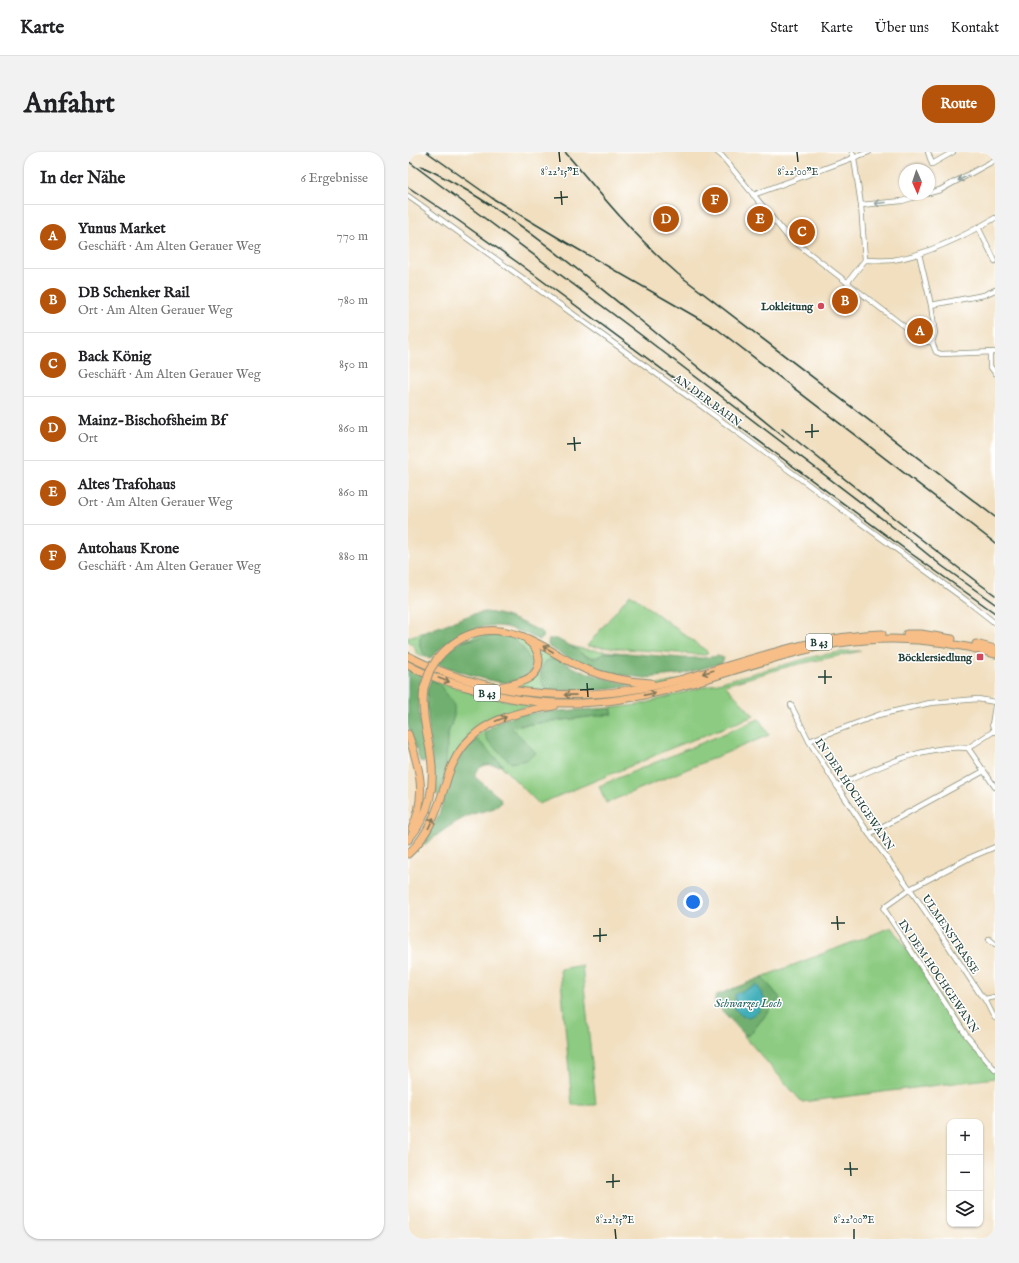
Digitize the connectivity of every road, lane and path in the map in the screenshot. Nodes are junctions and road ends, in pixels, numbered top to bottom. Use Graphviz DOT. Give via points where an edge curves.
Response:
graph roads {
  1 [pos="717,152"];
  2 [pos="852,152"];
  3 [pos="869,152"];
  4 [pos="928,152"];
  5 [pos="953,152"];
  6 [pos="854,158"];
  7 [pos="995,160"];
  8 [pos="935,191"];
  9 [pos="753,195"];
  10 [pos="408,196"];
  11 [pos="905,200"];
  12 [pos="861,205"];
  13 [pos="995,218"];
  14 [pos="978,227"];
  15 [pos="919,254"];
  16 [pos="865,260"];
  17 [pos="995,261"];
  18 [pos="847,283"];
  19 [pos="995,290"];
  20 [pos="931,305"];
  21 [pos="932,342"];
  22 [pos="992,352"];
  23 [pos="995,373"];
  24 [pos="995,623"];
  25 [pos="521,636"];
  26 [pos="979,644"];
  27 [pos="995,644"];
  28 [pos="995,649"];
  29 [pos="995,654"];
  30 [pos="408,656"];
  31 [pos="408,665"];
  32 [pos="664,684"];
  33 [pos="496,687"];
  34 [pos="995,702"];
  35 [pos="569,703"];
  36 [pos="791,705"];
  37 [pos="995,706"];
  38 [pos="995,732"];
  39 [pos="408,734"];
  40 [pos="809,741"];
  41 [pos="968,748"];
  42 [pos="984,771"];
  43 [pos="837,786"];
  44 [pos="995,787"];
  45 [pos="869,834"];
  46 [pos="408,837"];
  47 [pos="408,840"];
  48 [pos="995,846"];
  49 [pos="408,854"];
  50 [pos="910,889"];
  51 [pos="989,939"];
  52 [pos="995,944"];
  53 [pos="995,997"];
  54 [pos="985,999"];
  55 [pos="995,1018"];
  56 [pos="995,1070"];
  1 -- 9 [label="street"];
  2 -- 6 [label="street"];
  3 -- 6 [label="street"];
  4 -- 5 [label="street" via="932,164"];
  6 -- 9 [label="street"];
  6 -- 12 [label="street"];
  7 -- 8 [label="street, one-way"];
  9 -- 18 [label="street" via="787,236"];
  10 -- 24 [label="street, AN DER BAHN" via="700,405"];
  11 -- 12 [label="street, one-way"];
  12 -- 16 [label="street"];
  13 -- 14 [label="street"];
  14 -- 15 [label="street"];
  14 -- 17 [label="street"];
  15 -- 16 [label="street" via="892,260"];
  15 -- 20 [label="street"];
  16 -- 18 [label="street"];
  18 -- 21 [label="street" via="919,338"];
  19 -- 20 [label="street" via="984,295"];
  20 -- 21 [label="street" via="935,333"];
  21 -- 22 [label="street" via="936,352 941,354"];
  22 -- 23 [label="street" via="990,366"];
  32 -- 25 [label="highway, one-way" via="625,681 598,674"];
  25 -- 33 [label="highway" via="537,651 539,660 536,672 529,679"];
  25 -- 47 [label="highway, bridge" via="499,630 468,635 448,647 430,670 424,688 423,702 431,760 430,800"];
  26 -- 27 [label="highway"];
  26 -- 28 [label="highway, B 43"];
  26 -- 32 [label="highway, B 43, one-way" via="920,634 851,636 788,648"];
  35 -- 29 [label="highway, B 43, one-way" via="611,701 654,694 790,654 859,640 930,640"];
  30 -- 33 [label="highway, B 43" via="464,679"];
  31 -- 35 [label="highway, B 43, one-way" via="483,692 528,701"];
  32 -- 33 [label="highway, B 43, one-way" via="578,695 539,694"];
  34 -- 40 [label="street" via="978,699 959,700 915,707 878,715"];
  49 -- 35 [label="highway, one-way" via="428,831 452,767 473,737 485,727 519,712"];
  36 -- 40 [label="street, IN DER HOCHGEWANN"];
  37 -- 38 [label="street" via="992,725"];
  38 -- 41 [label="street"];
  39 -- 46 [label="highway" via="418,768 421,793 418,813"];
  40 -- 43 [label="street, IN DER HOCHGEWANN"];
  41 -- 42 [label="street"];
  41 -- 43 [label="street" via="958,747 911,755"];
  42 -- 44 [label="street"];
  42 -- 45 [label="street"];
  43 -- 45 [label="street, IN DER HOCHGEWANN"];
  45 -- 50 [label="street, IN DER HOCHGEWANN"];
  48 -- 50 [label="street"];
  50 -- 54 [label="street, ULMENSTRASSE"];
  50 -- 56 [label="street, IN DEM HOCHGEWANN" via="884,909 966,1035"];
  51 -- 52 [label="street"];
  53 -- 54 [label="street"];
  54 -- 55 [label="street, ULMENSTRASSE"];
}
